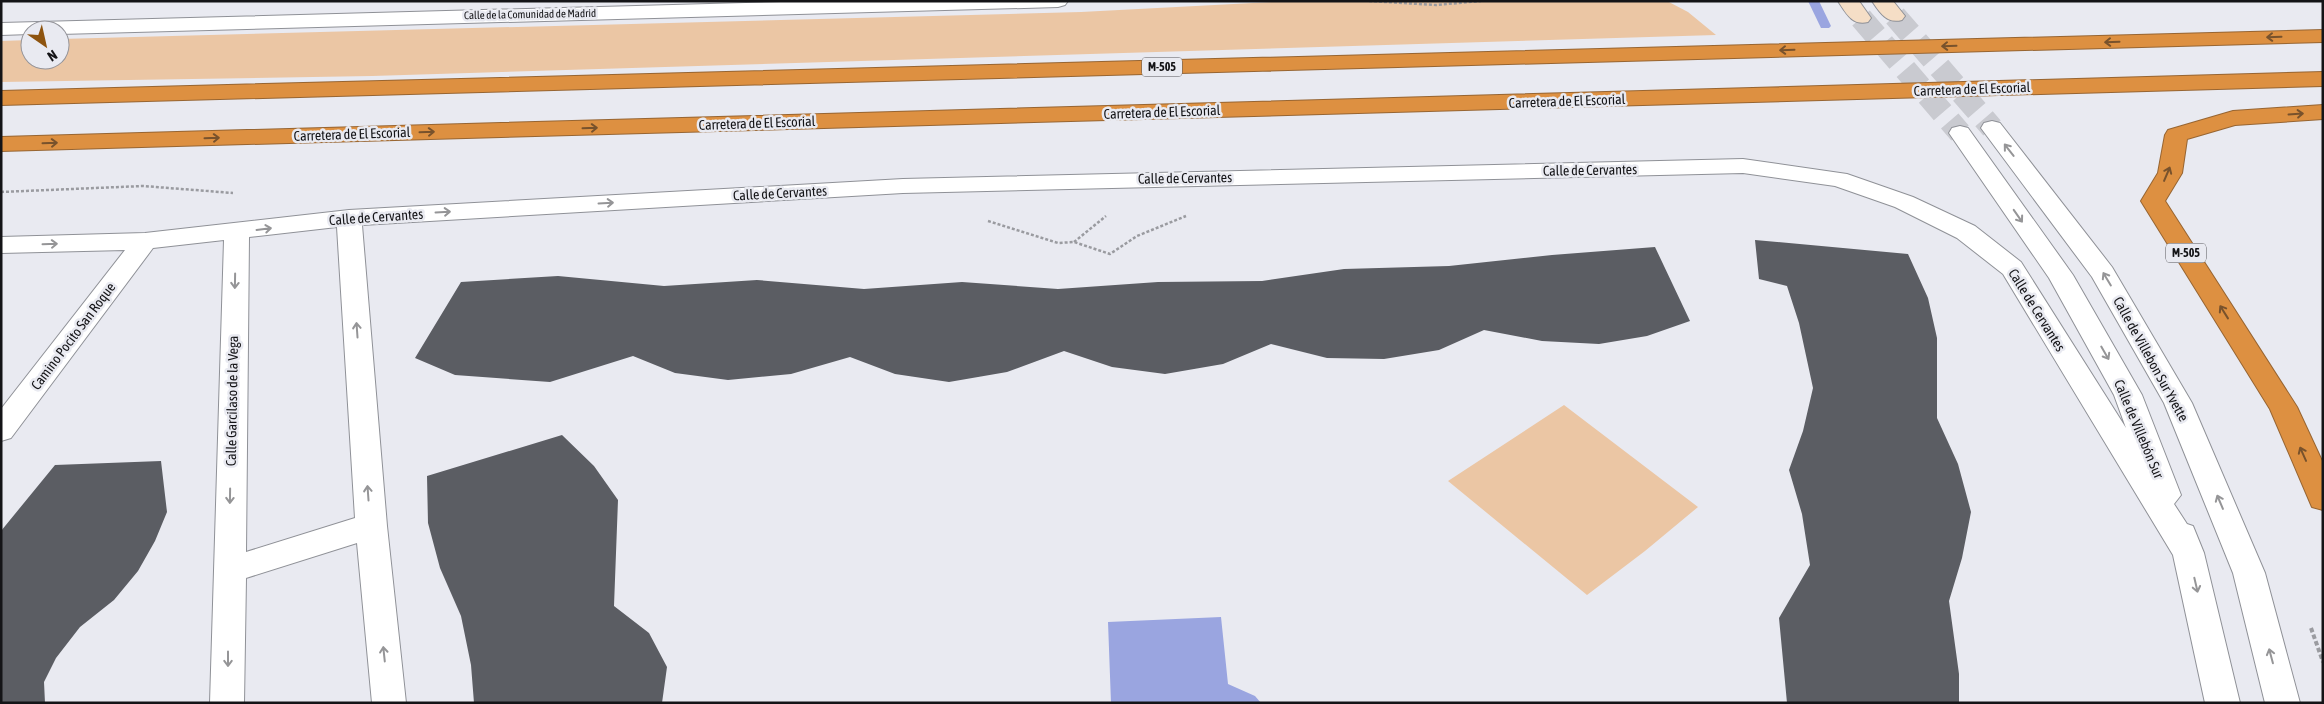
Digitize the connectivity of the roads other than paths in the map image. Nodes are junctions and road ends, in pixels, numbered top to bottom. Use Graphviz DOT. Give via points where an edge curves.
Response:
graph roads {
  1 [pos="1058,1"];
  2 [pos="1848,1"];
  3 [pos="1861,18"];
  4 [pos="1,29"];
  5 [pos="2323,36"];
  6 [pos="2323,79"];
  7 [pos="2323,92"];
  8 [pos="1749,95"];
  9 [pos="1,98"];
  10 [pos="2323,112"];
  11 [pos="1992,128"];
  12 [pos="1960,133"];
  13 [pos="1,144"];
  14 [pos="349,218"];
  15 [pos="236,232"];
  16 [pos="145,241"];
  17 [pos="1,245"];
  18 [pos="1,430"];
  19 [pos="2323,498"];
  20 [pos="371,526"];
  21 [pos="2188,553"];
  22 [pos="229,570"];
  23 [pos="228,703"];
  24 [pos="389,703"];
  25 [pos="2223,703"];
  26 [pos="2283,703"];
  1 -- 4 [label="street, Calle de la Comunidad de Madrid"];
  2 -- 3 [label="street"];
  5 -- 9 [label="highway, M-505, one-way"];
  6 -- 8 [label="highway, Carretera de El Escorial"];
  7 -- 8 [label="highway" via="2238,95"];
  13 -- 8 [label="highway, Carretera de El Escorial, one-way"];
  19 -- 10 [label="highway, M-505, one-way" via="2283,407 2153,201 2170,173 2176,135 2233,118"];
  26 -- 11 [label="street, Calle de Villebon Sur Yvette, one-way" via="2249,573 2178,403 2103,273"];
  12 -- 21 [label="street, Calle de Villebón Sur, one-way" via="2060,276 2128,395"];
  15 -- 14 [label="street, Calle de Cervantes, one-way"];
  20 -- 14 [label="street, one-way"];
  14 -- 21 [label="street, Calle de Cervantes, one-way" via="903,186 1115,180 1742,166 1838,179 1904,202 1966,232 2012,268"];
  15 -- 16 [label="street, Calle de Cervantes"];
  15 -- 22 [label="street, Calle Garcilaso de la Vega, one-way"];
  17 -- 16 [label="street, Calle de Cervantes, one-way"];
  16 -- 18 [label="street, Camino Pocito San Roque"];
  20 -- 22 [label="street"];
  24 -- 20 [label="street, one-way"];
  21 -- 25 [label="street, Calle de Villebón Sur, one-way"];
  22 -- 23 [label="street, Calle Garcilaso de la Vega, one-way"];
}
